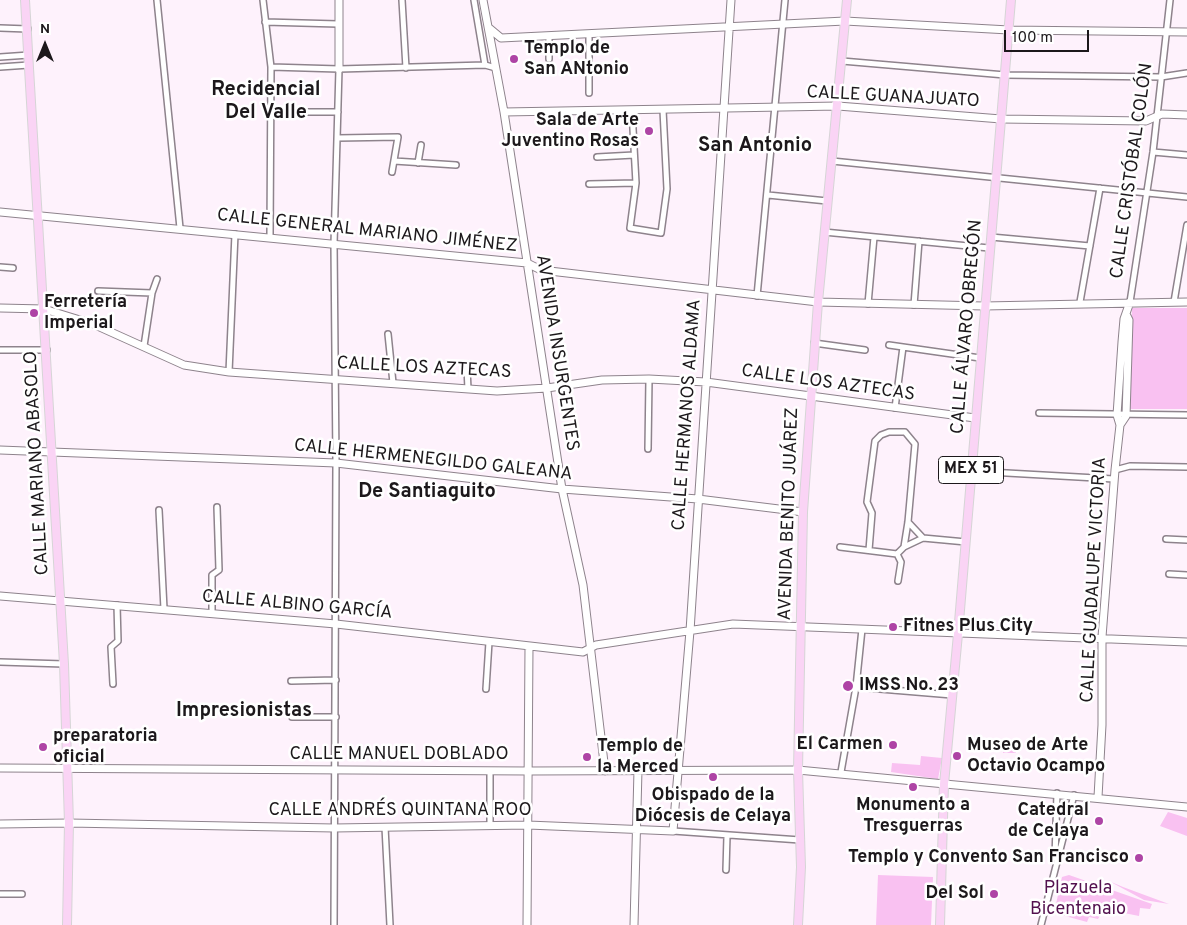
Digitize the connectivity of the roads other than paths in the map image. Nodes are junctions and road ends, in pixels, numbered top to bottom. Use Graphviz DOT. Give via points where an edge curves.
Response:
graph roads {
  1 [pos="25,0"];
  2 [pos="157,0"];
  3 [pos="263,0"];
  4 [pos="339,0"];
  5 [pos="402,0"];
  6 [pos="474,0"];
  7 [pos="483,0"];
  8 [pos="731,0"];
  9 [pos="785,0"];
  10 [pos="847,0"];
  11 [pos="1011,0"];
  12 [pos="1170,0"];
  13 [pos="265,22"];
  14 [pos="845,22"];
  15 [pos="338,24"];
  16 [pos="784,25"];
  17 [pos="487,26"];
  18 [pos="0,28"];
  19 [pos="729,28"];
  20 [pos="28,29"];
  21 [pos="1009,30"];
  22 [pos="1166,32"];
  23 [pos="1187,32"];
  24 [pos="589,34"];
  25 [pos="550,36"];
  26 [pos="500,38"];
  27 [pos="29,55"];
  28 [pos="0,57"];
  29 [pos="549,59"];
  30 [pos="842,61"];
  31 [pos="29,65"];
  32 [pos="485,65"];
  33 [pos="0,67"];
  34 [pos="271,67"];
  35 [pos="406,68"];
  36 [pos="496,68"];
  37 [pos="338,69"];
  38 [pos="1187,73"];
  39 [pos="1005,75"];
  40 [pos="1161,77"];
  41 [pos="589,93"];
  42 [pos="838,106"];
  43 [pos="777,108"];
  44 [pos="724,109"];
  45 [pos="663,110"];
  46 [pos="632,111"];
  47 [pos="270,112"];
  48 [pos="338,112"];
  49 [pos="504,112"];
  50 [pos="1187,115"];
  51 [pos="1157,116"];
  52 [pos="1001,120"];
  53 [pos="338,138"];
  54 [pos="421,144"];
  55 [pos="1153,152"];
  56 [pos="634,155"];
  57 [pos="1187,155"];
  58 [pos="597,157"];
  59 [pos="394,161"];
  60 [pos="832,161"];
  61 [pos="418,163"];
  62 [pos="456,164"];
  63 [pos="392,172"];
  64 [pos="996,178"];
  65 [pos="636,183"];
  66 [pos="589,184"];
  67 [pos="1100,188"];
  68 [pos="1147,193"];
  69 [pos="768,195"];
  70 [pos="1187,197"];
  71 [pos="828,201"];
  72 [pos="0,212"];
  73 [pos="39,214"];
  74 [pos="1187,225"];
  75 [pos="180,228"];
  76 [pos="824,232"];
  77 [pos="235,234"];
  78 [pos="270,237"];
  79 [pos="874,237"];
  80 [pos="990,237"];
  81 [pos="919,241"];
  82 [pos="334,244"];
  83 [pos="1090,246"];
  84 [pos="990,248"];
  85 [pos="527,263"];
  86 [pos="0,267"];
  87 [pos="13,268"];
  88 [pos="157,279"];
  89 [pos="98,291"];
  90 [pos="711,291"];
  91 [pos="152,293"];
  92 [pos="757,296"];
  93 [pos="818,302"];
  94 [pos="1080,302"];
  95 [pos="1130,302"];
  96 [pos="1174,302"];
  97 [pos="1187,302"];
  98 [pos="868,304"];
  99 [pos="914,305"];
  100 [pos="984,306"];
  101 [pos="0,308"];
  102 [pos="44,309"];
  103 [pos="1127,316"];
  104 [pos="388,334"];
  105 [pos="814,343"];
  106 [pos="889,345"];
  107 [pos="144,346"];
  108 [pos="903,346"];
  109 [pos="0,350"];
  110 [pos="47,350"];
  111 [pos="865,350"];
  112 [pos="980,358"];
  113 [pos="467,368"];
  114 [pos="229,372"];
  115 [pos="335,379"];
  116 [pos="649,379"];
  117 [pos="706,382"];
  118 [pos="393,383"];
  119 [pos="547,388"];
  120 [pos="468,389"];
  121 [pos="810,397"];
  122 [pos="894,408"];
  123 [pos="1040,413"];
  124 [pos="1117,415"];
  125 [pos="1187,415"];
  126 [pos="1126,416"];
  127 [pos="975,418"];
  128 [pos="1120,424"];
  129 [pos="648,448"];
  130 [pos="0,450"];
  131 [pos="53,452"];
  132 [pos="336,463"];
  133 [pos="1187,467"];
  134 [pos="1115,470"];
  135 [pos="971,471"];
  136 [pos="1114,479"];
  137 [pos="562,489"];
  138 [pos="698,499"];
  139 [pos="217,507"];
  140 [pos="159,510"];
  141 [pos="803,512"];
  142 [pos="908,522"];
  143 [pos="923,538"];
  144 [pos="1166,539"];
  145 [pos="1187,540"];
  146 [pos="966,542"];
  147 [pos="840,547"];
  148 [pos="904,547"];
  149 [pos="869,550"];
  150 [pos="897,554"];
  151 [pos="1169,574"];
  152 [pos="1187,575"];
  153 [pos="898,581"];
  154 [pos="0,596"];
  155 [pos="61,600"];
  156 [pos="117,606"];
  157 [pos="164,609"];
  158 [pos="212,613"];
  159 [pos="336,624"];
  160 [pos="800,626"];
  161 [pos="862,629"];
  162 [pos="690,631"];
  163 [pos="958,634"];
  164 [pos="1102,637"];
  165 [pos="488,642"];
  166 [pos="1187,642"];
  167 [pos="529,647"];
  168 [pos="590,649"];
  169 [pos="0,662"];
  170 [pos="64,664"];
  171 [pos="336,680"];
  172 [pos="291,681"];
  173 [pos="113,684"];
  174 [pos="856,687"];
  175 [pos="486,689"];
  176 [pos="952,695"];
  177 [pos="292,717"];
  178 [pos="336,717"];
  179 [pos="0,768"];
  180 [pos="66,768"];
  181 [pos="335,770"];
  182 [pos="638,770"];
  183 [pos="798,770"];
  184 [pos="490,771"];
  185 [pos="529,771"];
  186 [pos="605,771"];
  187 [pos="678,771"];
  188 [pos="841,772"];
  189 [pos="944,784"];
  190 [pos="1057,793"];
  191 [pos="1074,795"];
  192 [pos="1098,797"];
  193 [pos="1187,806"];
  194 [pos="69,823"];
  195 [pos="0,824"];
  196 [pos="528,825"];
  197 [pos="490,826"];
  198 [pos="385,827"];
  199 [pos="334,828"];
  200 [pos="637,829"];
  201 [pos="673,831"];
  202 [pos="727,836"];
  203 [pos="800,840"];
  204 [pos="1055,866"];
  205 [pos="726,870"];
  206 [pos="0,894"];
  207 [pos="22,894"];
  208 [pos="67,925"];
  209 [pos="334,925"];
  210 [pos="390,925"];
  211 [pos="527,925"];
  212 [pos="634,925"];
  213 [pos="798,925"];
  214 [pos="940,925"];
  215 [pos="1041,925"];
  1 -- 20 [label="main road, CALLE MARIANO ABASOLO"];
  2 -- 75 [label="street"];
  3 -- 13 [label="street"];
  4 -- 15 [label="main road"];
  5 -- 35 [label="street"];
  6 -- 32 [label="street"];
  7 -- 17 [label="main road, AVENIDA INSURGENTES"];
  8 -- 19 [label="main road, CALLE HERMANOS ALDAMA"];
  9 -- 16 [label="street"];
  10 -- 14 [label="main road, AVENIDA BENITO JUÁREZ"];
  11 -- 21 [label="main road, CALLE ÁLVARO OBREGÓN"];
  12 -- 22 [label="street, CALLE CRISTÓBAL COLÓN"];
  13 -- 15 [label="street"];
  13 -- 34 [label="street"];
  14 -- 16 [label="main road"];
  14 -- 21 [label="main road"];
  14 -- 30 [label="main road, AVENIDA BENITO JUÁREZ"];
  15 -- 37 [label="main road"];
  16 -- 19 [label="main road"];
  16 -- 43 [label="street"];
  17 -- 26 [label="main road"];
  17 -- 36 [label="main road, AVENIDA INSURGENTES"];
  18 -- 20 [label="street"];
  19 -- 24 [label="main road"];
  19 -- 44 [label="main road, CALLE HERMANOS ALDAMA"];
  20 -- 27 [label="main road, CALLE MARIANO ABASOLO"];
  21 -- 22 [label="main road"];
  21 -- 39 [label="main road, CALLE ÁLVARO OBREGÓN / MEX 51"];
  22 -- 23 [label="main road"];
  22 -- 40 [label="street, CALLE CRISTÓBAL COLÓN"];
  24 -- 25 [label="main road"];
  24 -- 41 [label="street"];
  25 -- 26 [label="main road"];
  25 -- 29 [label="street"];
  26 -- 36 [label="main road" via="495,46 499,64"];
  27 -- 28 [label="street"];
  27 -- 31 [label="main road, CALLE MARIANO ABASOLO"];
  30 -- 39 [label="street"];
  30 -- 42 [label="main road, AVENIDA BENITO JUÁREZ"];
  31 -- 33 [label="street"];
  31 -- 73 [label="main road, CALLE MARIANO ABASOLO"];
  32 -- 35 [label="street"];
  32 -- 36 [label="street"];
  34 -- 37 [label="street"];
  34 -- 47 [label="street"];
  35 -- 37 [label="street"];
  36 -- 49 [label="main road, AVENIDA INSURGENTES"];
  37 -- 48 [label="street"];
  38 -- 40 [label="street"];
  39 -- 40 [label="street"];
  39 -- 52 [label="main road, CALLE ÁLVARO OBREGÓN / MEX 51"];
  40 -- 51 [label="street, CALLE CRISTÓBAL COLÓN"];
  42 -- 43 [label="main road, CALLE GUANAJUATO"];
  42 -- 52 [label="main road, CALLE GUANAJUATO"];
  42 -- 60 [label="main road, AVENIDA BENITO JUÁREZ"];
  43 -- 44 [label="main road, CALLE GUANAJUATO"];
  43 -- 69 [label="street"];
  44 -- 45 [label="main road, CALLE GUANAJUATO"];
  44 -- 90 [label="main road, CALLE HERMANOS ALDAMA"];
  45 -- 46 [label="main road, CALLE GUANAJUATO"];
  45 -- 65 [label="street" via="667,189 661,233 630,228"];
  46 -- 49 [label="main road, CALLE GUANAJUATO"];
  46 -- 56 [label="street"];
  47 -- 48 [label="street"];
  47 -- 78 [label="street"];
  48 -- 53 [label="street"];
  49 -- 85 [label="main road, AVENIDA INSURGENTES"];
  50 -- 51 [label="main road, CALLE GUANAJUATO"];
  51 -- 52 [label="main road, CALLE GUANAJUATO" via="1146,121"];
  51 -- 55 [label="street, CALLE CRISTÓBAL COLÓN"];
  52 -- 64 [label="main road, CALLE ÁLVARO OBREGÓN / MEX 51"];
  53 -- 59 [label="street" via="398,137"];
  53 -- 82 [label="street"];
  54 -- 61 [label="street"];
  55 -- 57 [label="street"];
  55 -- 68 [label="street, CALLE CRISTÓBAL COLÓN"];
  56 -- 58 [label="street"];
  56 -- 65 [label="street"];
  59 -- 61 [label="street"];
  59 -- 63 [label="street"];
  60 -- 64 [label="street"];
  60 -- 71 [label="main road, AVENIDA BENITO JUÁREZ"];
  61 -- 62 [label="street"];
  64 -- 67 [label="street"];
  64 -- 80 [label="main road, CALLE ÁLVARO OBREGÓN / MEX 51"];
  65 -- 66 [label="street"];
  67 -- 68 [label="street"];
  67 -- 83 [label="street"];
  68 -- 70 [label="street"];
  68 -- 95 [label="street, CALLE CRISTÓBAL COLÓN"];
  69 -- 71 [label="street"];
  69 -- 92 [label="street"];
  71 -- 76 [label="main road, AVENIDA BENITO JUÁREZ"];
  72 -- 73 [label="main road, CALLE GENERAL MARIANO JIMÉNEZ"];
  73 -- 75 [label="main road, CALLE GENERAL MARIANO JIMÉNEZ"];
  73 -- 102 [label="main road, CALLE MARIANO ABASOLO"];
  74 -- 96 [label="street"];
  75 -- 77 [label="main road, CALLE GENERAL MARIANO JIMÉNEZ"];
  76 -- 79 [label="street"];
  76 -- 93 [label="main road, AVENIDA BENITO JUÁREZ"];
  77 -- 78 [label="main road, CALLE GENERAL MARIANO JIMÉNEZ"];
  77 -- 114 [label="street"];
  78 -- 82 [label="main road, CALLE GENERAL MARIANO JIMÉNEZ"];
  79 -- 81 [label="street"];
  79 -- 98 [label="street"];
  80 -- 83 [label="street"];
  80 -- 84 [label="main road, CALLE ÁLVARO OBREGÓN / MEX 51"];
  81 -- 84 [label="street"];
  81 -- 99 [label="street"];
  82 -- 85 [label="main road, CALLE GENERAL MARIANO JIMÉNEZ"];
  82 -- 115 [label="street"];
  83 -- 94 [label="street"];
  84 -- 100 [label="main road, CALLE ÁLVARO OBREGÓN / MEX 51"];
  85 -- 90 [label="main road, CALLE GENERAL MARIANO JIMÉNEZ" via="541,270"];
  85 -- 119 [label="main road, AVENIDA INSURGENTES"];
  86 -- 87 [label="street"];
  88 -- 91 [label="street"];
  89 -- 91 [label="street"];
  90 -- 92 [label="main road, CALLE GENERAL MARIANO JIMÉNEZ"];
  90 -- 117 [label="main road, CALLE HERMANOS ALDAMA"];
  91 -- 107 [label="street"];
  92 -- 93 [label="main road, CALLE GENERAL MARIANO JIMÉNEZ"];
  93 -- 98 [label="main road, CALLE GENERAL MARIANO JIMÉNEZ"];
  93 -- 105 [label="main road, AVENIDA BENITO JUÁREZ"];
  94 -- 95 [label="main road, CALLE GENERAL MARIANO JIMÉNEZ"];
  94 -- 100 [label="main road, CALLE GENERAL MARIANO JIMÉNEZ"];
  95 -- 96 [label="main road, CALLE GENERAL MARIANO JIMÉNEZ"];
  95 -- 103 [label="main road, CALLE CRISTÓBAL COLÓN"];
  96 -- 97 [label="main road, CALLE GENERAL MARIANO JIMÉNEZ"];
  98 -- 99 [label="main road, CALLE GENERAL MARIANO JIMÉNEZ"];
  99 -- 100 [label="main road, CALLE GENERAL MARIANO JIMÉNEZ"];
  100 -- 112 [label="main road, CALLE ÁLVARO OBREGÓN / MEX 51"];
  101 -- 102 [label="main road, CALLE LOS AZTECAS"];
  102 -- 107 [label="main road, CALLE LOS AZTECAS" via="93,324"];
  102 -- 110 [label="main road, CALLE MARIANO ABASOLO"];
  103 -- 124 [label="main road, CALLE GUADALUPE VICTORIA" via="1124,319"];
  103 -- 126 [label="main road"];
  104 -- 118 [label="street"];
  105 -- 111 [label="street"];
  105 -- 121 [label="main road, AVENIDA BENITO JUÁREZ"];
  106 -- 108 [label="street"];
  107 -- 114 [label="main road, CALLE LOS AZTECAS" via="184,365"];
  108 -- 112 [label="street"];
  108 -- 122 [label="street"];
  109 -- 110 [label="street"];
  110 -- 131 [label="main road, CALLE MARIANO ABASOLO"];
  112 -- 127 [label="main road, CALLE ÁLVARO OBREGÓN / MEX 51"];
  113 -- 120 [label="street"];
  114 -- 115 [label="main road, CALLE LOS AZTECAS"];
  115 -- 118 [label="main road, CALLE LOS AZTECAS"];
  115 -- 132 [label="street"];
  116 -- 117 [label="main road, CALLE LOS AZTECAS"];
  116 -- 119 [label="main road, CALLE LOS AZTECAS" via="602,380"];
  116 -- 129 [label="street"];
  117 -- 121 [label="main road, CALLE LOS AZTECAS"];
  117 -- 138 [label="main road, CALLE HERMANOS ALDAMA"];
  118 -- 120 [label="main road, CALLE LOS AZTECAS"];
  119 -- 120 [label="main road, CALLE LOS AZTECAS"];
  119 -- 137 [label="main road, AVENIDA INSURGENTES"];
  121 -- 122 [label="main road, CALLE LOS AZTECAS"];
  121 -- 141 [label="main road, AVENIDA BENITO JUÁREZ"];
  122 -- 127 [label="main road, CALLE LOS AZTECAS"];
  123 -- 124 [label="street"];
  124 -- 126 [label="street"];
  124 -- 128 [label="main road, CALLE GUADALUPE VICTORIA"];
  125 -- 126 [label="street"];
  126 -- 128 [label="main road"];
  127 -- 135 [label="main road, CALLE ÁLVARO OBREGÓN / MEX 51"];
  128 -- 134 [label="main road, CALLE GUADALUPE VICTORIA"];
  130 -- 131 [label="main road, CALLE HERMENEGILDO GALEANA"];
  131 -- 132 [label="main road, CALLE HERMENEGILDO GALEANA"];
  131 -- 155 [label="main road, CALLE MARIANO ABASOLO"];
  132 -- 137 [label="main road, CALLE HERMENEGILDO GALEANA"];
  132 -- 159 [label="street"];
  133 -- 134 [label="street" via="1130,466"];
  134 -- 136 [label="main road, CALLE GUADALUPE VICTORIA"];
  135 -- 136 [label="street"];
  135 -- 146 [label="main road, CALLE ÁLVARO OBREGÓN / MEX 51"];
  136 -- 164 [label="main road, CALLE GUADALUPE VICTORIA"];
  137 -- 138 [label="main road, CALLE HERMENEGILDO GALEANA"];
  137 -- 168 [label="main road, AVENIDA INSURGENTES" via="583,584"];
  138 -- 141 [label="main road, CALLE HERMENEGILDO GALEANA"];
  138 -- 162 [label="main road, CALLE HERMANOS ALDAMA"];
  139 -- 158 [label="street" via="219,570 212,575"];
  140 -- 157 [label="street"];
  141 -- 160 [label="main road, AVENIDA BENITO JUÁREZ"];
  142 -- 143 [label="street"];
  142 -- 148 [label="street"];
  142 -- 149 [label="street" via="915,444 905,432 888,432 876,441 867,502 872,513"];
  143 -- 146 [label="street"];
  143 -- 148 [label="street"];
  144 -- 145 [label="street"];
  146 -- 163 [label="main road, CALLE ÁLVARO OBREGÓN / MEX 51"];
  147 -- 149 [label="street"];
  148 -- 150 [label="street"];
  149 -- 150 [label="street"];
  150 -- 153 [label="street" via="901,562"];
  151 -- 152 [label="street"];
  154 -- 155 [label="main road, CALLE ALBINO GARCÍA"];
  155 -- 156 [label="main road, CALLE ALBINO GARCÍA"];
  155 -- 170 [label="main road, CALLE MARIANO ABASOLO"];
  156 -- 157 [label="main road, CALLE ALBINO GARCÍA"];
  156 -- 173 [label="street" via="118,641 111,647"];
  157 -- 158 [label="main road, CALLE ALBINO GARCÍA"];
  158 -- 159 [label="main road, CALLE ALBINO GARCÍA"];
  159 -- 165 [label="main road, CALLE ALBINO GARCÍA"];
  159 -- 171 [label="street"];
  160 -- 161 [label="main road, CALLE ALBINO GARCÍA"];
  160 -- 162 [label="main road, CALLE ALBINO GARCÍA" via="733,624"];
  160 -- 183 [label="main road, AVENIDA BENITO JUÁREZ"];
  161 -- 163 [label="main road, CALLE ALBINO GARCÍA"];
  161 -- 174 [label="street"];
  162 -- 168 [label="main road, CALLE ALBINO GARCÍA" via="596,645"];
  162 -- 187 [label="main road, CALLE HERMANOS ALDAMA"];
  163 -- 164 [label="main road, CALLE ALBINO GARCÍA"];
  163 -- 176 [label="main road, CALLE ÁLVARO OBREGÓN / MEX 51"];
  164 -- 166 [label="main road, CALLE ALBINO GARCÍA"];
  164 -- 192 [label="main road, CALLE GUADALUPE VICTORIA"];
  165 -- 167 [label="main road, CALLE ALBINO GARCÍA"];
  165 -- 175 [label="street"];
  167 -- 168 [label="main road, CALLE ALBINO GARCÍA" via="583,652"];
  167 -- 185 [label="main road"];
  168 -- 186 [label="main road, AVENIDA INSURGENTES"];
  169 -- 170 [label="street"];
  170 -- 180 [label="main road, CALLE MARIANO ABASOLO"];
  171 -- 172 [label="street"];
  171 -- 178 [label="street"];
  174 -- 176 [label="street"];
  174 -- 188 [label="street"];
  176 -- 189 [label="main road, CALLE ÁLVARO OBREGÓN / MEX 51"];
  177 -- 178 [label="street"];
  178 -- 181 [label="street"];
  179 -- 180 [label="main road, CALLE MANUEL DOBLADO"];
  180 -- 181 [label="main road, CALLE MANUEL DOBLADO"];
  180 -- 194 [label="main road, CALLE MARIANO ABASOLO"];
  181 -- 184 [label="main road, CALLE MANUEL DOBLADO"];
  181 -- 199 [label="street"];
  182 -- 186 [label="main road, CALLE MANUEL DOBLADO"];
  182 -- 187 [label="main road, CALLE MANUEL DOBLADO"];
  182 -- 200 [label="main road"];
  183 -- 187 [label="main road, CALLE MANUEL DOBLADO"];
  183 -- 188 [label="main road, CALLE MANUEL DOBLADO"];
  183 -- 203 [label="main road, AVENIDA BENITO JUÁREZ"];
  184 -- 185 [label="main road, CALLE MANUEL DOBLADO"];
  184 -- 197 [label="street"];
  185 -- 186 [label="main road, CALLE MANUEL DOBLADO"];
  185 -- 196 [label="main road"];
  187 -- 201 [label="main road, CALLE HERMANOS ALDAMA"];
  188 -- 189 [label="main road, CALLE MANUEL DOBLADO"];
  189 -- 190 [label="main road, CALLE MANUEL DOBLADO"];
  189 -- 214 [label="main road, CALLE ÁLVARO OBREGÓN / MEX 51"];
  190 -- 191 [label="main road, CALLE MANUEL DOBLADO"];
  190 -- 204 [label="street"];
  191 -- 192 [label="main road, CALLE MANUEL DOBLADO"];
  191 -- 204 [label="street"];
  192 -- 193 [label="main road, CALLE MANUEL DOBLADO"];
  194 -- 195 [label="main road, CALLE ANDRÉS QUINTANA ROO"];
  194 -- 199 [label="main road, CALLE ANDRÉS QUINTANA ROO"];
  194 -- 208 [label="main road, CALLE MARIANO ABASOLO"];
  196 -- 197 [label="main road, CALLE ANDRÉS QUINTANA ROO"];
  196 -- 200 [label="main road, CALLE ANDRÉS QUINTANA ROO"];
  196 -- 211 [label="main road"];
  197 -- 198 [label="main road, CALLE ANDRÉS QUINTANA ROO"];
  198 -- 199 [label="main road, CALLE ANDRÉS QUINTANA ROO"];
  198 -- 210 [label="street"];
  199 -- 209 [label="street"];
  200 -- 201 [label="main road, CALLE ANDRÉS QUINTANA ROO"];
  200 -- 212 [label="main road"];
  201 -- 202 [label="street, CALLE ANDRÉS QUINTANA ROO"];
  202 -- 203 [label="street, CALLE ANDRÉS QUINTANA ROO"];
  202 -- 205 [label="street"];
  203 -- 213 [label="main road, AVENIDA BENITO JUÁREZ"];
  204 -- 215 [label="street"];
  206 -- 207 [label="street"];
}
